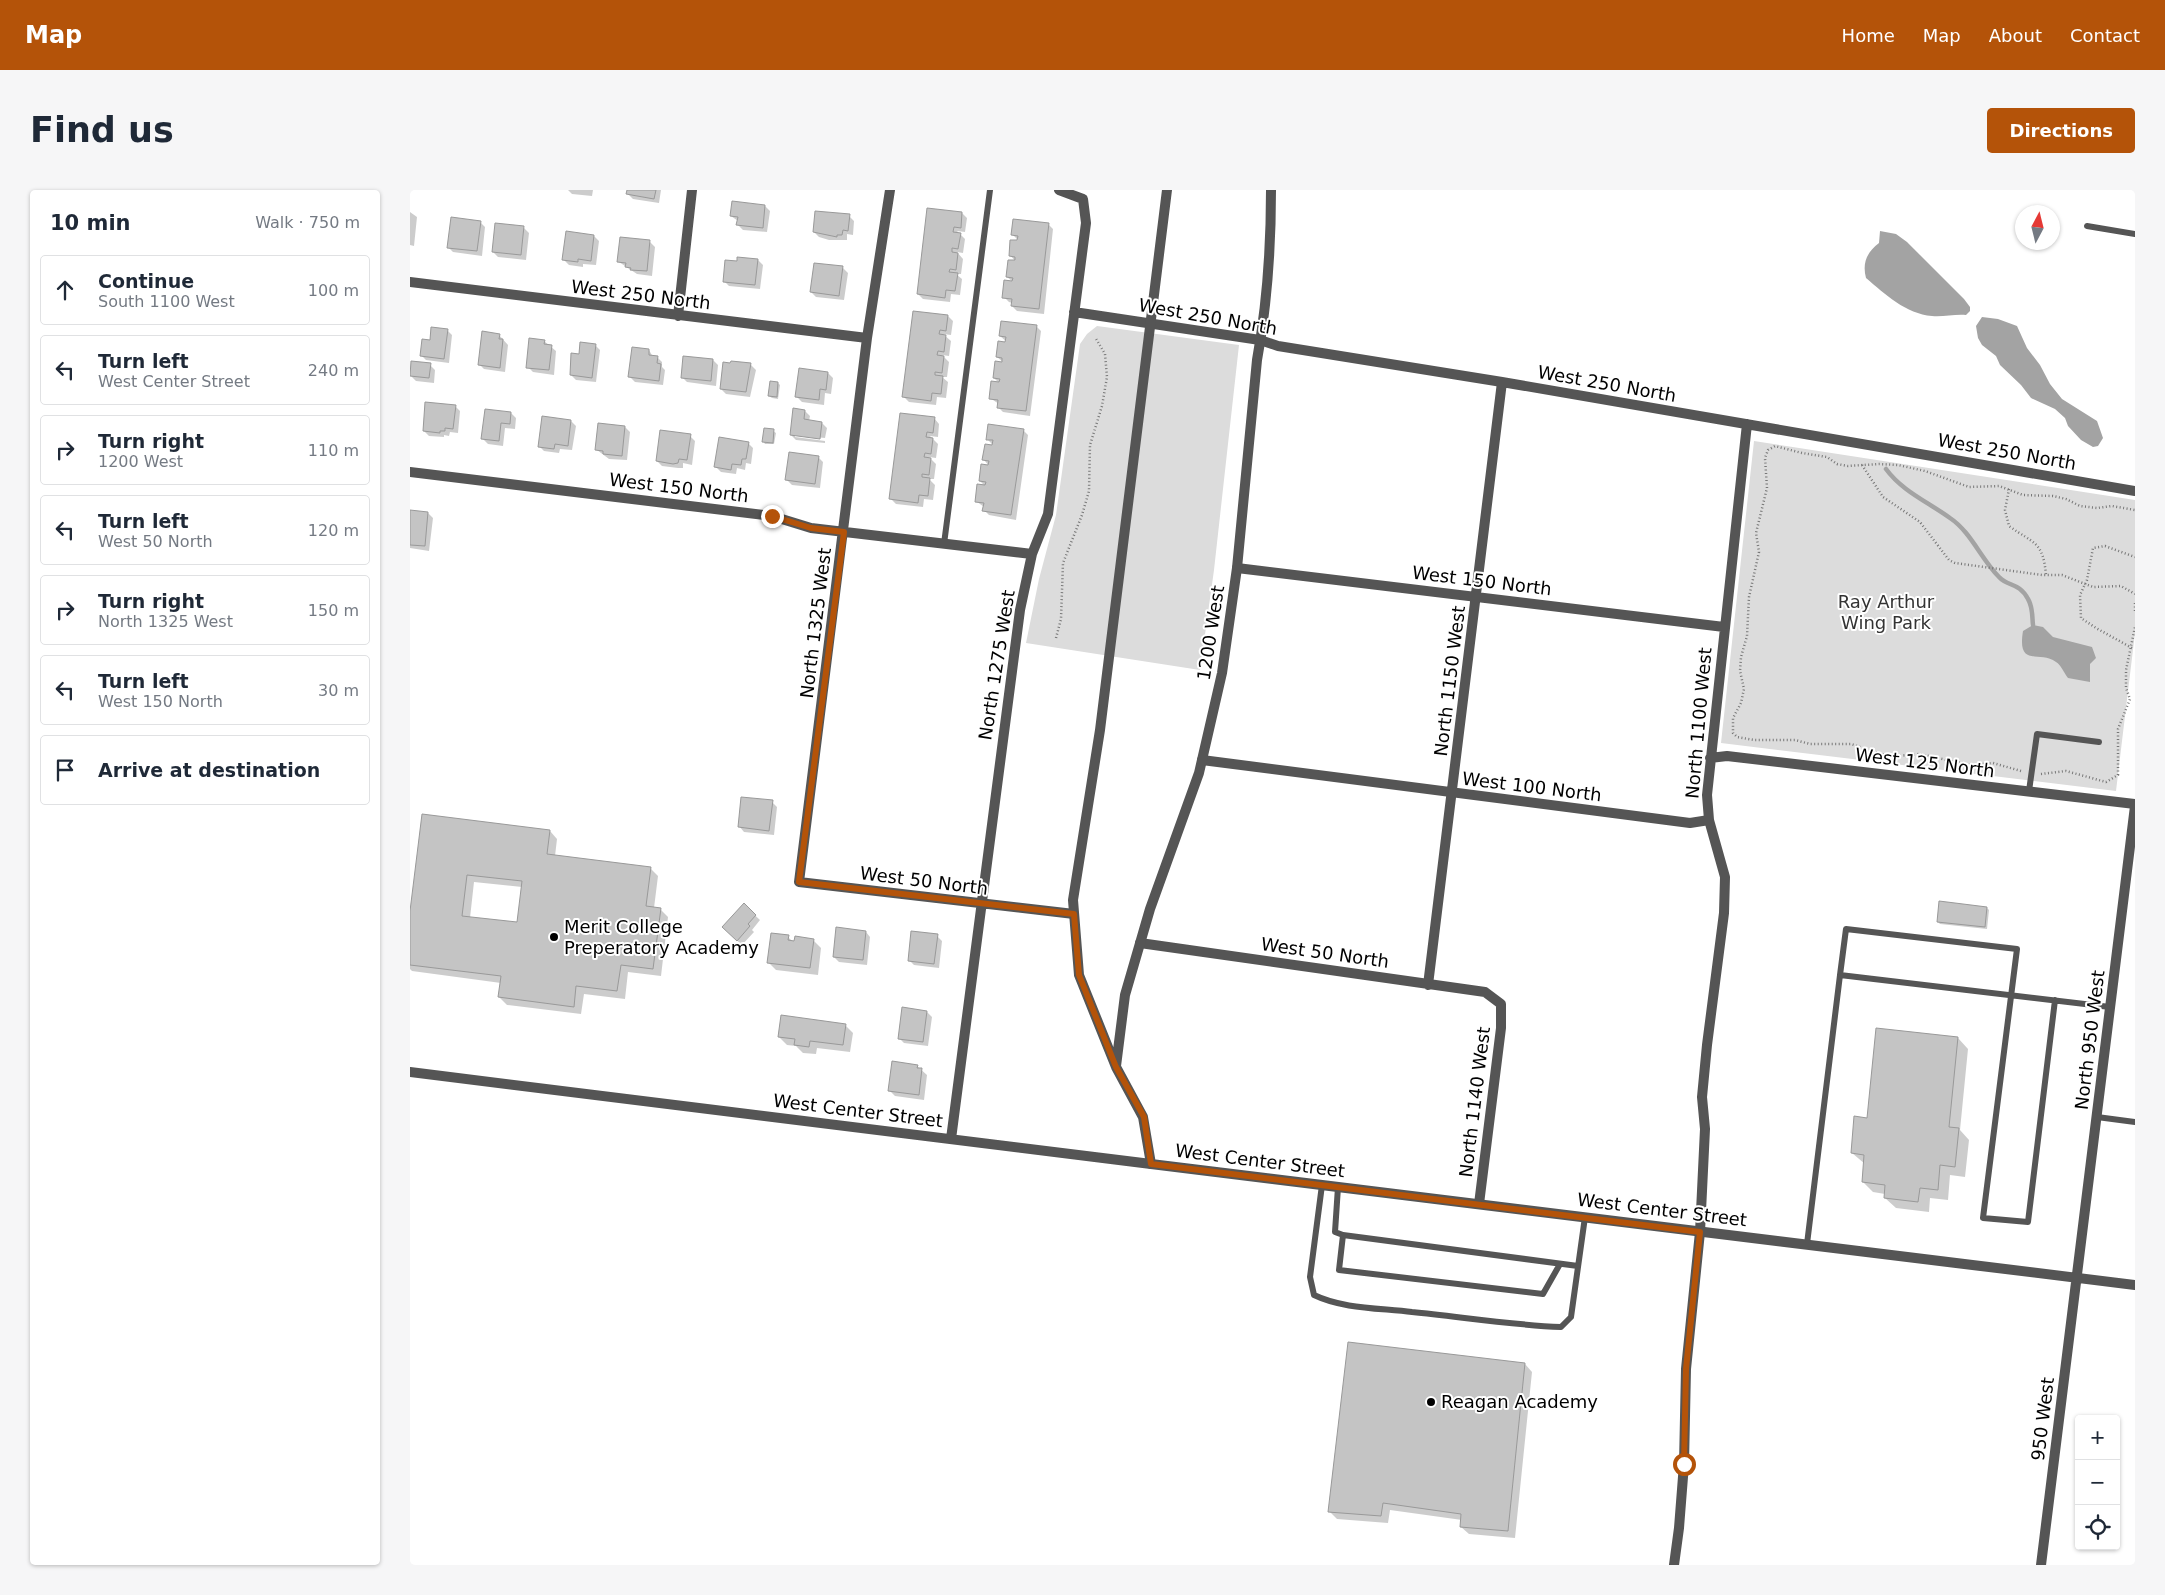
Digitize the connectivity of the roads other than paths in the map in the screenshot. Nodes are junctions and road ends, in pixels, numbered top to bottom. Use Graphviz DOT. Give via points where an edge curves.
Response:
graph roads {
  1 [pos="692,190"];
  2 [pos="890,190"];
  3 [pos="990,190"];
  4 [pos="1059,190"];
  5 [pos="1167,190"];
  6 [pos="1271,190"];
  7 [pos="2087,226"];
  8 [pos="2135,234"];
  9 [pos="410,282"];
  10 [pos="1074,312"];
  11 [pos="678,316"];
  12 [pos="1150,324"];
  13 [pos="868,338"];
  14 [pos="1260,340"];
  15 [pos="1502,382"];
  16 [pos="1747,424"];
  17 [pos="410,472"];
  18 [pos="2135,491"];
  19 [pos="844,532"];
  20 [pos="944,544"];
  21 [pos="1032,554"];
  22 [pos="1237,568"];
  23 [pos="1476,597"];
  24 [pos="1724,627"];
  25 [pos="2099,742"];
  26 [pos="1710,758"];
  27 [pos="1202,760"];
  28 [pos="2028,791"];
  29 [pos="1453,794"];
  30 [pos="2135,805"];
  31 [pos="1709,820"];
  32 [pos="799,882"];
  33 [pos="981,904"];
  34 [pos="1074,914"];
  35 [pos="1140,943"];
  36 [pos="1840,975"];
  37 [pos="1428,985"];
  38 [pos="2011,995"];
  39 [pos="2055,1000"];
  40 [pos="1501,1004"];
  41 [pos="2110,1007"];
  42 [pos="1116,1067"];
  43 [pos="410,1072"];
  44 [pos="2097,1117"];
  45 [pos="2135,1122"];
  46 [pos="951,1139"];
  47 [pos="1151,1164"];
  48 [pos="1322,1185"];
  49 [pos="1338,1187"];
  50 [pos="1479,1204"];
  51 [pos="1585,1217"];
  52 [pos="1700,1232"];
  53 [pos="1343,1235"];
  54 [pos="1807,1244"];
  55 [pos="1560,1264"];
  56 [pos="1578,1266"];
  57 [pos="2077,1278"];
  58 [pos="2135,1286"];
  59 [pos="1674,1565"];
  60 [pos="2041,1565"];
  1 -- 11 [label="street"];
  2 -- 13 [label="street, North 1325 West"];
  3 -- 20 [label="lane"];
  4 -- 10 [label="street, North 1275 West" via="1083,199 1086,223"];
  5 -- 12 [label="street"];
  6 -- 14 [label="street, 1200 West" via="1271,232"];
  7 -- 8 [label="lane"];
  9 -- 11 [label="street, West 250 North"];
  10 -- 12 [label="street, West 250 North"];
  10 -- 21 [label="street, North 1275 West" via="1048,514"];
  11 -- 13 [label="street, West 250 North"];
  12 -- 14 [label="street, West 250 North"];
  12 -- 34 [label="street" via="1100,730 1073,900"];
  13 -- 19 [label="street, North 1325 West"];
  14 -- 15 [label="street, West 250 North" via="1278,346"];
  14 -- 22 [label="street, 1200 West"];
  15 -- 16 [label="street, West 250 North"];
  15 -- 23 [label="street, North 1150 West"];
  16 -- 18 [label="street, West 250 North"];
  16 -- 24 [label="street, North 1100 West"];
  17 -- 19 [label="street, West 150 North" via="772,516 811,528"];
  19 -- 20 [label="street, West 150 North"];
  19 -- 32 [label="street, North 1325 West"];
  20 -- 21 [label="street, West 150 North"];
  21 -- 33 [label="street, North 1275 West" via="1020,610"];
  22 -- 23 [label="street, West 150 North"];
  22 -- 27 [label="street, 1200 West" via="1222,673"];
  23 -- 24 [label="street, West 150 North"];
  23 -- 29 [label="street, North 1150 West"];
  24 -- 26 [label="street, North 1100 West"];
  25 -- 28 [label="lane" via="2037,734"];
  26 -- 28 [label="street, West 125 North" via="1726,756"];
  26 -- 31 [label="street, North 1100 West"];
  27 -- 29 [label="street, West 100 North"];
  27 -- 35 [label="street, 1200 West"];
  28 -- 30 [label="street, West 125 North"];
  29 -- 31 [label="street, West 100 North" via="1690,823"];
  29 -- 37 [label="street, North 1150 West"];
  30 -- 41 [label="street, North 950 West"];
  31 -- 52 [label="street, North 1100 West" via="1725,886 1702,1097 1705,1129"];
  32 -- 33 [label="street, West 50 North"];
  33 -- 34 [label="street, West 50 North"];
  33 -- 46 [label="street, North 1275 West"];
  34 -- 42 [label="street" via="1079,975"];
  35 -- 37 [label="street, West 50 North"];
  35 -- 42 [label="street, 1200 West" via="1125,995"];
  36 -- 38 [label="lane"];
  36 -- 38 [label="lane" via="1846,929 2017,949"];
  36 -- 54 [label="lane"];
  37 -- 40 [label="street, West 50 North" via="1485,992"];
  38 -- 39 [label="lane"];
  38 -- 39 [label="lane" via="1983,1218 2028,1222"];
  39 -- 41 [label="lane"];
  40 -- 50 [label="street, North 1140 West" via="1502,1028"];
  41 -- 44 [label="street, North 950 West"];
  42 -- 47 [label="street" via="1144,1117"];
  43 -- 46 [label="street, West Center Street"];
  44 -- 45 [label="lane"];
  44 -- 57 [label="street, North 950 West"];
  46 -- 47 [label="street, West Center Street"];
  47 -- 48 [label="street, West Center Street"];
  48 -- 49 [label="street, West Center Street"];
  48 -- 56 [label="lane" via="1310,1277 1314,1295 1328,1302 1561,1327 1570,1317"];
  49 -- 50 [label="street, West Center Street"];
  49 -- 53 [label="lane" via="1335,1232"];
  50 -- 51 [label="street, West Center Street"];
  51 -- 52 [label="street, West Center Street"];
  51 -- 56 [label="lane"];
  52 -- 54 [label="street, West Center Street"];
  52 -- 59 [label="street, North 1100 West" via="1686,1369 1684,1464"];
  53 -- 55 [label="lane"];
  53 -- 55 [label="lane" via="1339,1270 1543,1294"];
  54 -- 57 [label="street, West Center Street"];
  55 -- 56 [label="lane"];
  57 -- 58 [label="street, West Center Street"];
  57 -- 60 [label="street, 950 West"];
}
